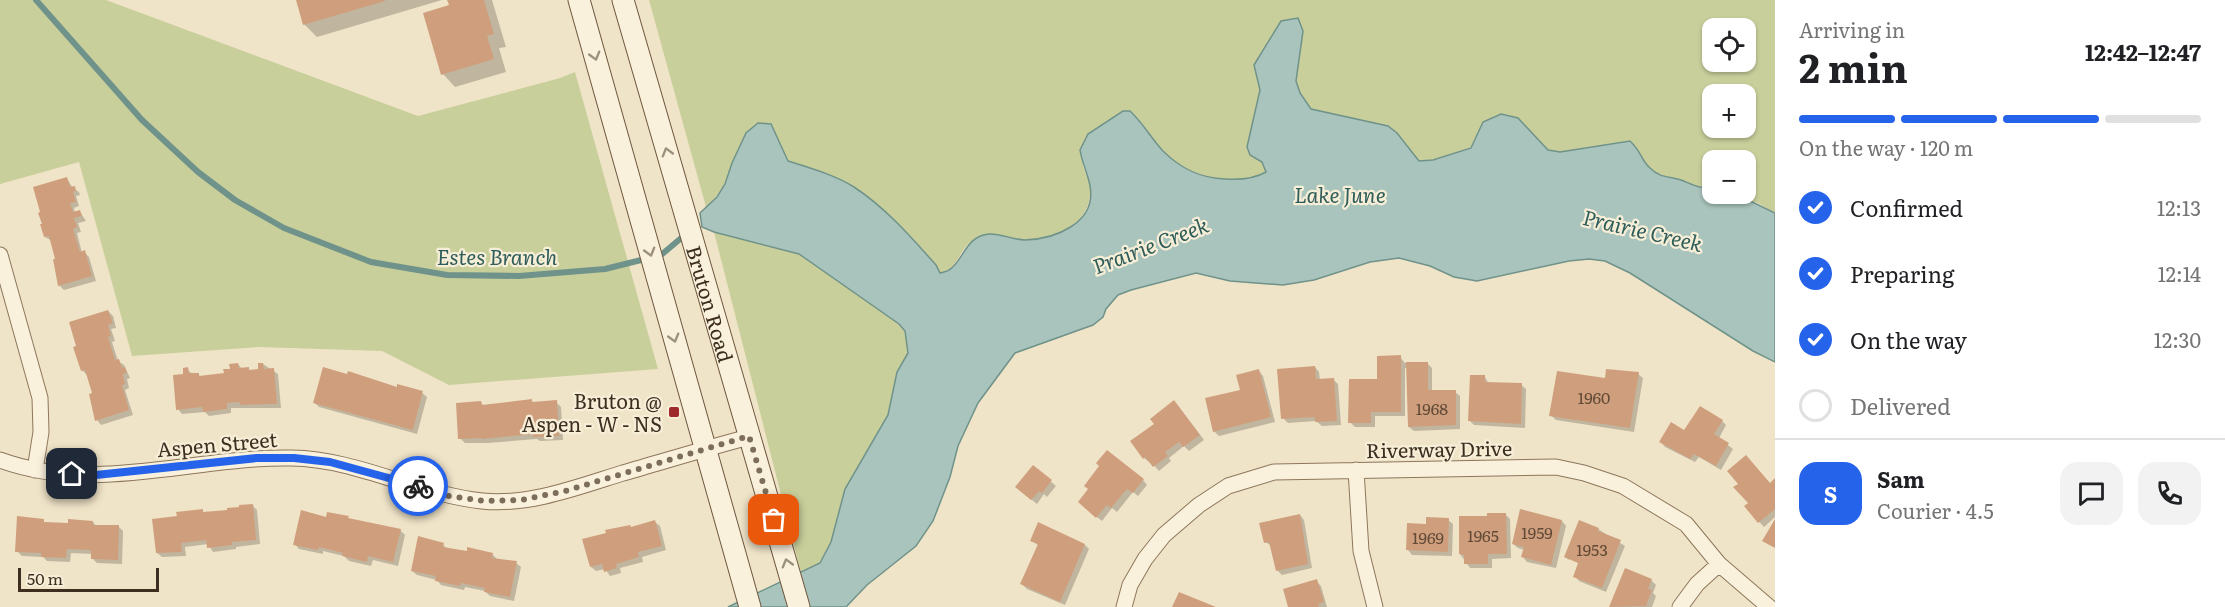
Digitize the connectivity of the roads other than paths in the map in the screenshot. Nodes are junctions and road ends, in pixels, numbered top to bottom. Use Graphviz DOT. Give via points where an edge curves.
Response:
graph roads {
  1 [pos="579,0"];
  2 [pos="623,0"];
  3 [pos="0,255"];
  4 [pos="749,436"];
  5 [pos="706,448"];
  6 [pos="0,460"];
  7 [pos="35,470"];
  8 [pos="1356,470"];
  9 [pos="1719,564"];
  10 [pos="750,607"];
  11 [pos="799,607"];
  12 [pos="1124,607"];
  13 [pos="1375,607"];
  14 [pos="1680,607"];
  15 [pos="1769,607"];
  1 -- 5 [label="main road, one-way"];
  4 -- 2 [label="main road, Bruton Road, one-way"];
  3 -- 7 [label="street" via="40,398"];
  4 -- 5 [label="street, Aspen Street"];
  11 -- 4 [label="main road, Bruton Road, one-way"];
  5 -- 7 [label="street, Aspen Street" via="565,491 521,500 484,501 448,496 330,462 294,458 257,458 96,475"];
  5 -- 10 [label="main road"];
  6 -- 7 [label="street, Aspen Street"];
  8 -- 9 [label="street, Riverway Drive" via="1556,467 1584,473 1623,486 1686,524"];
  8 -- 12 [label="street, Riverway Drive" via="1274,472 1228,486 1164,535 1130,585"];
  8 -- 13 [label="street" via="1361,551"];
  9 -- 14 [label="street"];
  9 -- 15 [label="street, Riverway Drive"];
}
